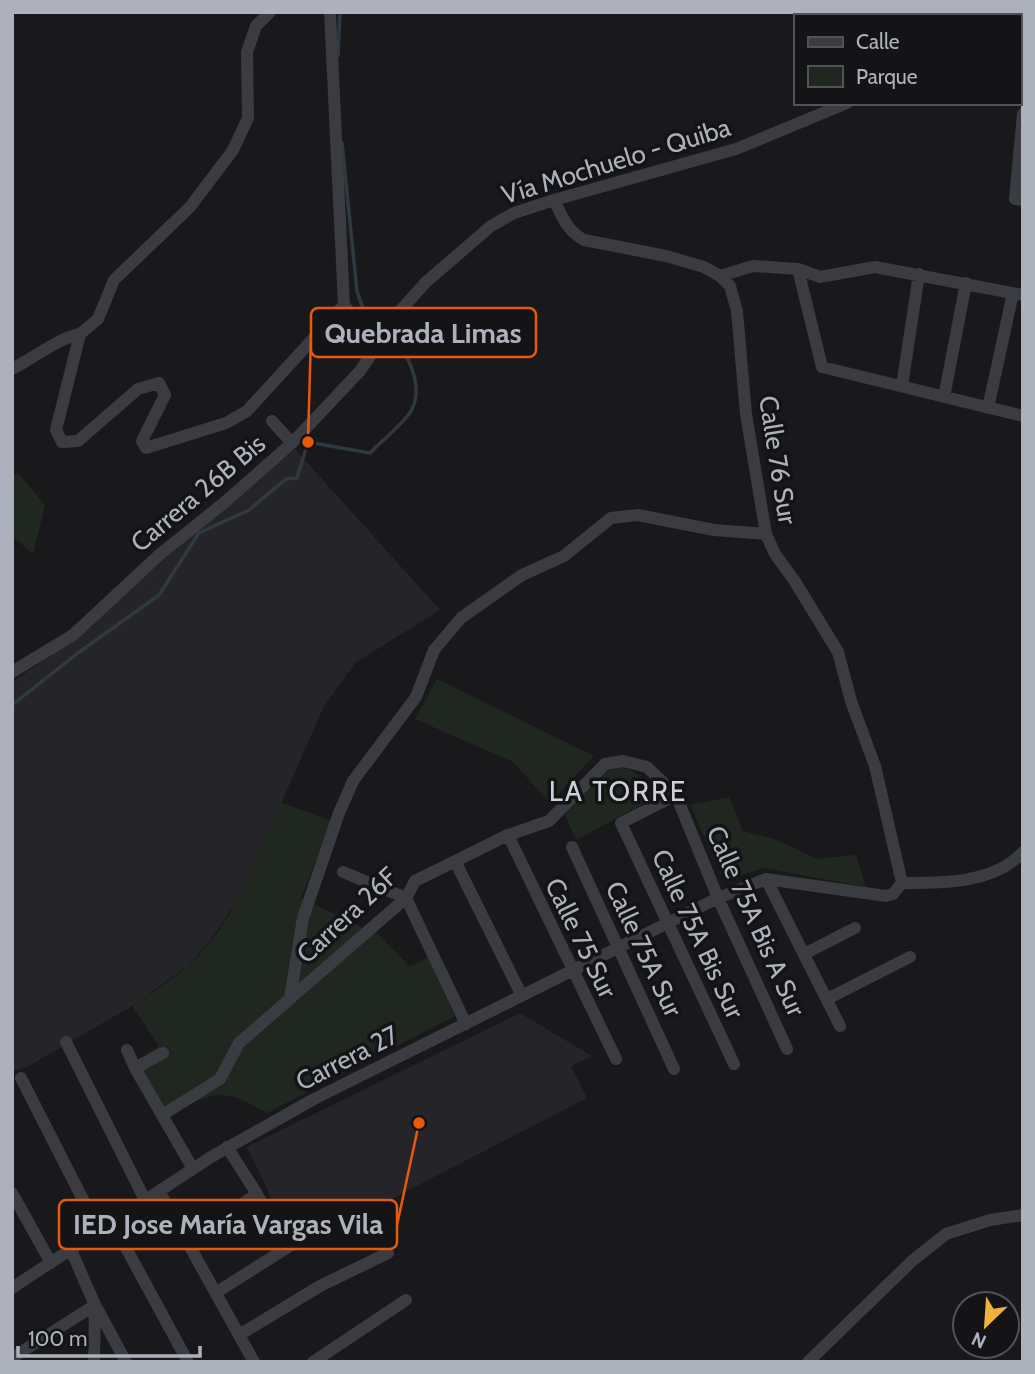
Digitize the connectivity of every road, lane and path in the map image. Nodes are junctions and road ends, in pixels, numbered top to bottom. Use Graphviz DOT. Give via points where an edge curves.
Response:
graph roads {
  1 [pos="270,12"];
  2 [pos="330,12"];
  3 [pos="842,105"];
  4 [pos="1023,114"];
  5 [pos="554,200"];
  6 [pos="1023,200"];
  7 [pos="798,269"];
  8 [pos="919,274"];
  9 [pos="720,276"];
  10 [pos="966,283"];
  11 [pos="1018,294"];
  12 [pos="344,305"];
  13 [pos="391,324"];
  14 [pos="80,334"];
  15 [pos="379,342"];
  16 [pos="12,369"];
  17 [pos="902,386"];
  18 [pos="944,397"];
  19 [pos="988,408"];
  20 [pos="1023,416"];
  21 [pos="272,421"];
  22 [pos="292,443"];
  23 [pos="766,534"];
  24 [pos="12,672"];
  25 [pos="623,761"];
  26 [pos="676,795"];
  27 [pos="508,835"];
  28 [pos="572,847"];
  29 [pos="1023,852"];
  30 [pos="455,861"];
  31 [pos="343,872"];
  32 [pos="766,879"];
  33 [pos="902,883"];
  34 [pos="406,898"];
  35 [pos="718,898"];
  36 [pos="667,924"];
  37 [pos="855,929"];
  38 [pos="618,946"];
  39 [pos="804,954"];
  40 [pos="911,957"];
  41 [pos="570,970"];
  42 [pos="521,994"];
  43 [pos="290,998"];
  44 [pos="827,999"];
  45 [pos="466,1024"];
  46 [pos="840,1026"];
  47 [pos="66,1042"];
  48 [pos="787,1049"];
  49 [pos="127,1050"];
  50 [pos="163,1053"];
  51 [pos="615,1059"];
  52 [pos="734,1064"];
  53 [pos="135,1068"];
  54 [pos="674,1069"];
  55 [pos="21,1078"];
  56 [pos="162,1115"];
  57 [pos="227,1147"];
  58 [pos="193,1169"];
  59 [pos="159,1191"];
  60 [pos="12,1193"];
  61 [pos="257,1194"];
  62 [pos="145,1200"];
  63 [pos="1023,1215"];
  64 [pos="112,1222"];
  65 [pos="99,1231"];
  66 [pos="187,1242"];
  67 [pos="71,1250"];
  68 [pos="388,1253"];
  69 [pos="51,1263"];
  70 [pos="12,1288"];
  71 [pos="217,1292"];
  72 [pos="405,1300"];
  73 [pos="95,1305"];
  74 [pos="239,1335"];
  75 [pos="12,1358"];
  76 [pos="94,1362"];
  77 [pos="126,1362"];
  78 [pos="188,1362"];
  79 [pos="254,1362"];
  80 [pos="313,1362"];
  81 [pos="808,1362"];
  1 -- 14 [label="street" via="256,26 247,52 248,118 233,150 190,207 114,280 98,319"];
  2 -- 12 [label="street"];
  3 -- 5 [label="street, Vía Mochuelo - Quiba" via="736,149"];
  4 -- 6 [label="street" via="1015,199"];
  5 -- 9 [label="street" via="574,234 584,240 666,256"];
  5 -- 13 [label="street, Vía Mochuelo - Quiba" via="491,226 426,282"];
  7 -- 8 [label="street" via="820,277 875,267"];
  7 -- 9 [label="street" via="753,266"];
  7 -- 17 [label="street" via="822,368"];
  8 -- 10 [label="street"];
  8 -- 17 [label="street"];
  9 -- 23 [label="street, Calle 76 Sur" via="730,286 737,311 746,414"];
  10 -- 11 [label="street"];
  10 -- 18 [label="street"];
  11 -- 19 [label="street"];
  12 -- 14 [label="street" via="247,411 226,423 146,448 142,441 166,395 159,383 138,389 78,441 62,442 56,430"];
  12 -- 15 [label="street"];
  13 -- 15 [label="street, Carrera 26B Bis"];
  14 -- 16 [label="street" via="58,341"];
  15 -- 22 [label="street, Carrera 26B Bis" via="360,371"];
  17 -- 18 [label="street"];
  18 -- 19 [label="street"];
  19 -- 20 [label="street"];
  21 -- 22 [label="street"];
  22 -- 24 [label="street, Carrera 26B Bis" via="73,635"];
  23 -- 33 [label="street, Calle 76 Sur" via="838,652 875,766"];
  23 -- 43 [label="street" via="727,532 638,515 611,518 565,556 522,575 461,618 434,650 415,697 353,781 303,918"];
  25 -- 26 [label="street, Calle 75A Bis A Sur" via="647,767"];
  25 -- 27 [label="street, Carrera 26F" via="595,771 549,821"];
  26 -- 35 [label="street, Calle 75A Bis A Sur"];
  26 -- 36 [label="street, Calle 75A Bis Sur" via="621,823"];
  27 -- 30 [label="street, Carrera 26F"];
  27 -- 41 [label="street, Calle 75 Sur"];
  28 -- 38 [label="street, Calle 75A Sur"];
  29 -- 33 [label="street" via="999,872 939,883"];
  30 -- 34 [label="street, Carrera 26F" via="415,881"];
  30 -- 42 [label="street"];
  31 -- 34 [label="street"];
  32 -- 33 [label="street" via="886,896"];
  32 -- 35 [label="street, Carrera 27"];
  32 -- 39 [label="street"];
  34 -- 43 [label="street, Carrera 26F"];
  34 -- 45 [label="street"];
  35 -- 36 [label="street, Carrera 27"];
  35 -- 48 [label="street, Calle 75A Bis A Sur"];
  36 -- 38 [label="street, Carrera 27"];
  36 -- 52 [label="street, Calle 75A Bis Sur"];
  37 -- 39 [label="street"];
  38 -- 41 [label="street, Carrera 27"];
  38 -- 54 [label="street, Calle 75A Sur"];
  39 -- 44 [label="street"];
  40 -- 44 [label="street"];
  41 -- 42 [label="street, Carrera 27"];
  41 -- 51 [label="street, Calle 75 Sur"];
  42 -- 45 [label="street, Carrera 27"];
  43 -- 56 [label="street, Carrera 26F" via="239,1043 220,1079"];
  44 -- 46 [label="street"];
  45 -- 57 [label="street, Carrera 27"];
  47 -- 62 [label="street"];
  49 -- 53 [label="street"];
  50 -- 53 [label="street"];
  53 -- 56 [label="street"];
  55 -- 65 [label="street"];
  56 -- 58 [label="street"];
  57 -- 58 [label="street, Carrera 27"];
  57 -- 61 [label="street"];
  58 -- 59 [label="street, Carrera 27"];
  59 -- 62 [label="street, Carrera 27"];
  59 -- 66 [label="street"];
  60 -- 69 [label="street"];
  61 -- 66 [label="street"];
  61 -- 71 [label="street" via="290,1245"];
  62 -- 64 [label="street, Carrera 27"];
  63 -- 81 [label="street" via="946,1234"];
  64 -- 65 [label="street, Carrera 27"];
  64 -- 78 [label="street"];
  65 -- 67 [label="street, Carrera 27"];
  66 -- 71 [label="street"];
  67 -- 69 [label="street, Carrera 27"];
  67 -- 73 [label="street"];
  68 -- 74 [label="street" via="320,1286"];
  69 -- 70 [label="street, Carrera 27"];
  71 -- 74 [label="street"];
  72 -- 80 [label="street"];
  73 -- 75 [label="street"];
  73 -- 76 [label="street"];
  73 -- 77 [label="street"];
  74 -- 79 [label="street"];
}
